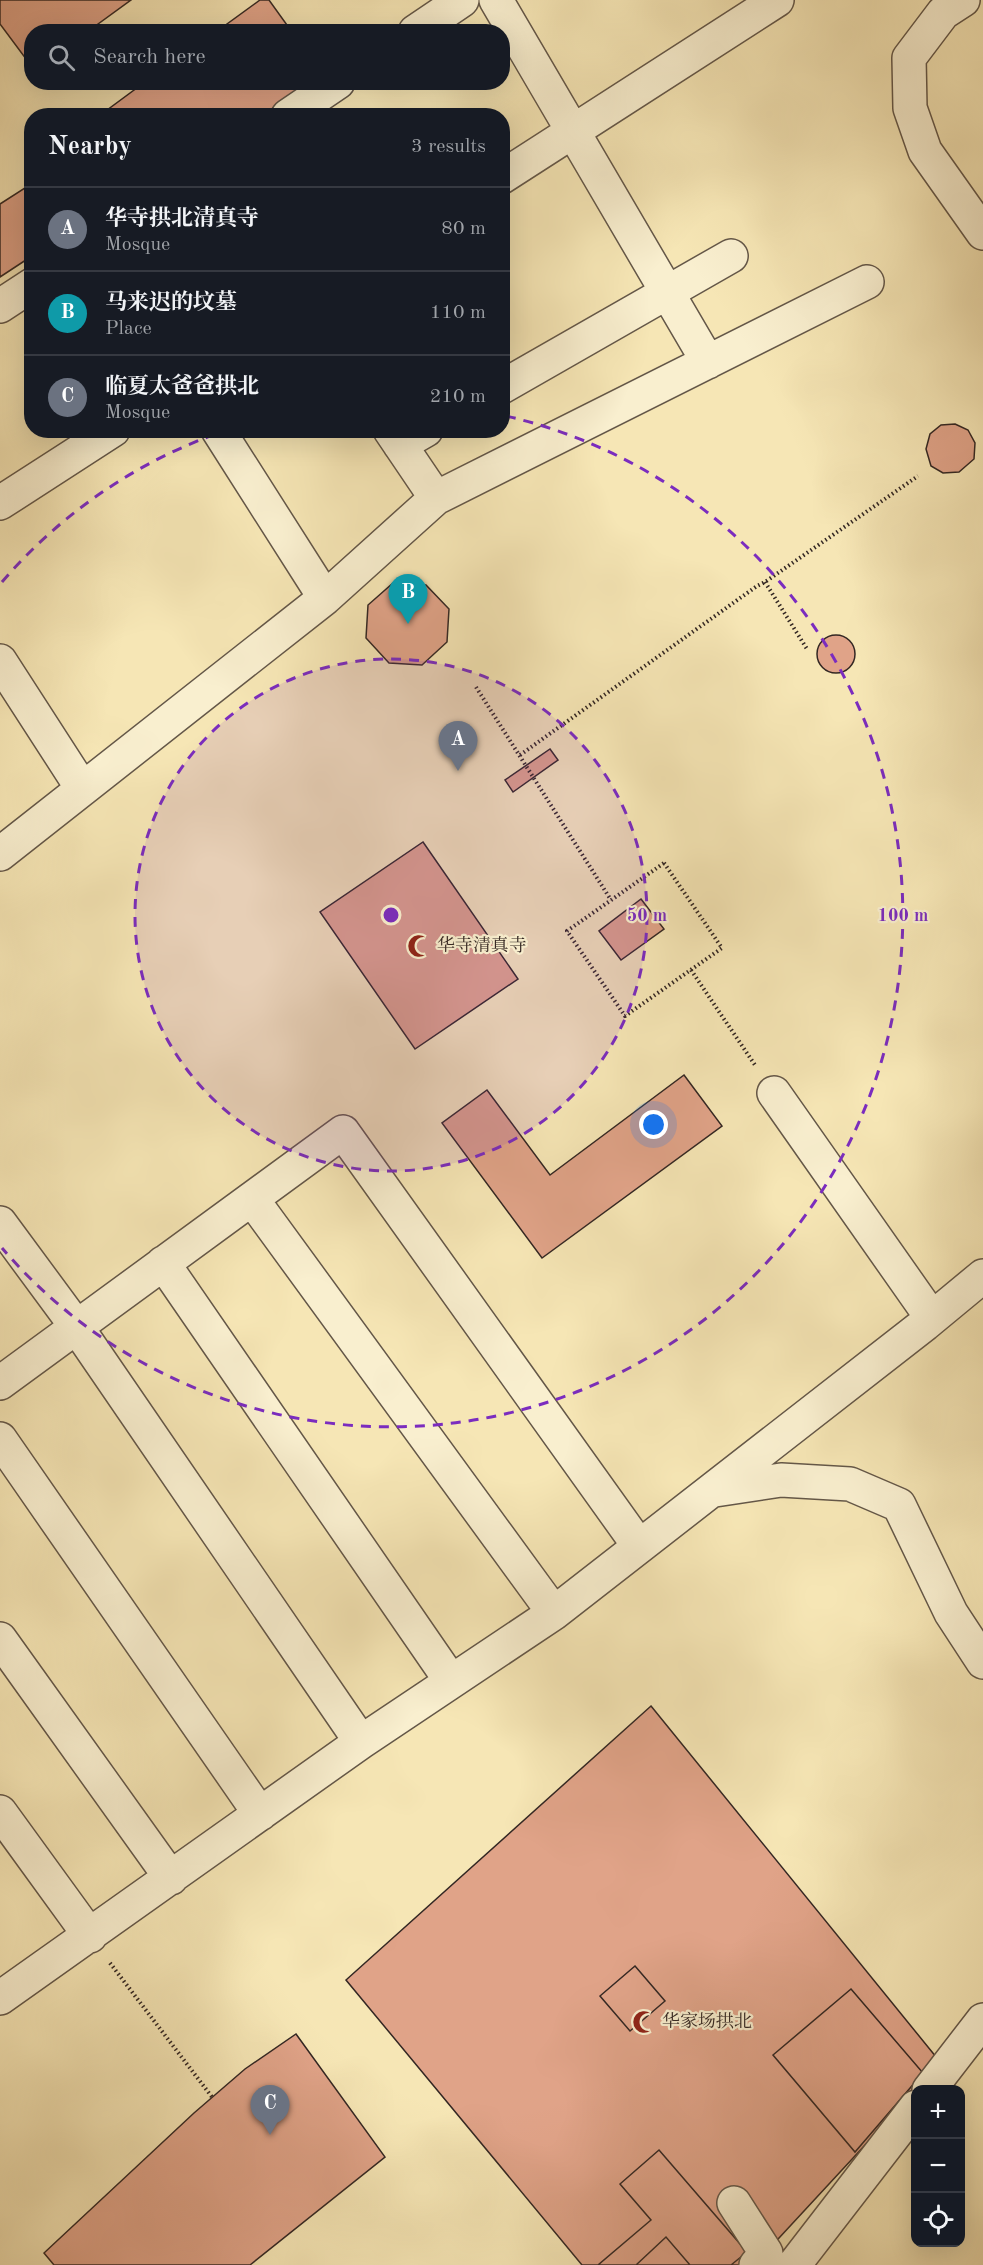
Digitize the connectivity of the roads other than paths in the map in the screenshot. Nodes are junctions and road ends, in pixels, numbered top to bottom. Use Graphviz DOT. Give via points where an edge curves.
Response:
graph roads {
  1 [pos="462,0"];
  2 [pos="496,0"];
  3 [pos="777,0"];
  4 [pos="963,0"];
  5 [pos="426,24"];
  6 [pos="326,90"];
  7 [pos="300,108"];
  8 [pos="573,131"];
  9 [pos="510,172"];
  10 [pos="983,233"];
  11 [pos="731,256"];
  12 [pos="867,282"];
  13 [pos="24,290"];
  14 [pos="667,292"];
  15 [pos="0,306"];
  16 [pos="708,362"];
  17 [pos="510,382"];
  18 [pos="101,438"];
  19 [pos="223,438"];
  20 [pos="407,438"];
  21 [pos="436,498"];
  22 [pos="0,503"];
  23 [pos="325,598"];
  24 [pos="0,661"];
  25 [pos="82,788"];
  26 [pos="0,854"];
  27 [pos="774,1093"];
  28 [pos="252,1199"];
  29 [pos="0,1223"];
  30 [pos="163,1263"];
  31 [pos="983,1276"];
  32 [pos="932,1318"];
  33 [pos="76,1326"];
  34 [pos="0,1383"];
  35 [pos="0,1439"];
  36 [pos="711,1491"];
  37 [pos="639,1546"];
  38 [pos="554,1613"];
  39 [pos="0,1639"];
  40 [pos="983,1662"];
  41 [pos="451,1681"];
  42 [pos="361,1742"];
  43 [pos="0,1812"];
  44 [pos="260,1814"];
  45 [pos="171,1878"];
  46 [pos="90,1936"];
  47 [pos="0,1998"];
  48 [pos="983,2020"];
  49 [pos="933,2085"];
  50 [pos="911,2112"];
  51 [pos="734,2203"];
  52 [pos="756,2265"];
  53 [pos="794,2265"];
  1 -- 5 [label="street"];
  2 -- 8 [label="street"];
  3 -- 8 [label="street"];
  4 -- 10 [label="street" via="943,13 909,58 910,108 925,151"];
  6 -- 7 [label="street"];
  8 -- 9 [label="street"];
  8 -- 14 [label="street"];
  11 -- 14 [label="street"];
  12 -- 16 [label="street"];
  13 -- 15 [label="street"];
  14 -- 16 [label="street"];
  14 -- 17 [label="street"];
  16 -- 21 [label="street"];
  18 -- 22 [label="street"];
  19 -- 23 [label="street"];
  20 -- 21 [label="street"];
  21 -- 23 [label="street"];
  23 -- 25 [label="street"];
  24 -- 25 [label="street"];
  25 -- 26 [label="street"];
  27 -- 32 [label="street"];
  28 -- 30 [label="street"];
  28 -- 37 [label="street" via="343,1132"];
  28 -- 38 [label="street"];
  29 -- 33 [label="street"];
  30 -- 33 [label="street"];
  30 -- 41 [label="street"];
  31 -- 32 [label="street"];
  32 -- 36 [label="street"];
  33 -- 34 [label="street"];
  33 -- 42 [label="street"];
  35 -- 44 [label="street"];
  36 -- 37 [label="street"];
  36 -- 40 [label="street" via="781,1480 850,1484 899,1505 951,1613"];
  37 -- 38 [label="street"];
  38 -- 41 [label="street"];
  39 -- 45 [label="street"];
  41 -- 42 [label="street"];
  42 -- 44 [label="street"];
  43 -- 46 [label="street"];
  44 -- 45 [label="street"];
  45 -- 46 [label="street"];
  46 -- 47 [label="street"];
  48 -- 49 [label="street"];
  50 -- 53 [label="street"];
  51 -- 52 [label="street" via="766,2253"];
}
